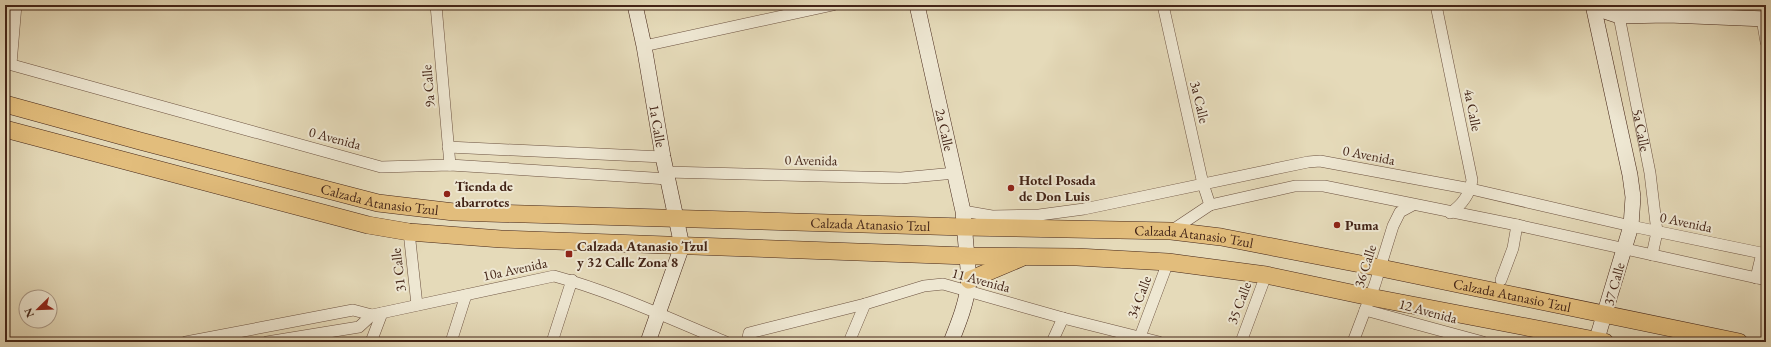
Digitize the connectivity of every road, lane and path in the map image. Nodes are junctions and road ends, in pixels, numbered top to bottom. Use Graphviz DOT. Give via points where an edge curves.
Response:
graph roads {
  1 [pos="16,5"];
  2 [pos="436,5"];
  3 [pos="635,5"];
  4 [pos="833,5"];
  5 [pos="917,5"];
  6 [pos="1163,5"];
  7 [pos="1436,5"];
  8 [pos="1593,5"];
  9 [pos="1600,5"];
  10 [pos="1622,9"];
  11 [pos="1764,19"];
  12 [pos="1766,42"];
  13 [pos="644,46"];
  14 [pos="8,64"];
  15 [pos="5,104"];
  16 [pos="5,129"];
  17 [pos="448,146"];
  18 [pos="450,165"];
  19 [pos="666,169"];
  20 [pos="955,173"];
  21 [pos="1203,184"];
  22 [pos="1471,189"];
  23 [pos="1210,205"];
  24 [pos="1413,205"];
  25 [pos="1450,213"];
  26 [pos="676,219"];
  27 [pos="964,219"];
  28 [pos="1517,226"];
  29 [pos="1631,226"];
  30 [pos="1172,230"];
  31 [pos="409,232"];
  32 [pos="1657,232"];
  33 [pos="682,246"];
  34 [pos="1624,250"];
  35 [pos="1764,254"];
  36 [pos="1652,255"];
  37 [pos="967,256"];
  38 [pos="1027,256"];
  39 [pos="1168,262"];
  40 [pos="1381,268"];
  41 [pos="1266,275"];
  42 [pos="1761,279"];
  43 [pos="572,280"];
  44 [pos="1501,280"];
  45 [pos="969,286"];
  46 [pos="466,295"];
  47 [pos="1368,303"];
  48 [pos="865,304"];
  49 [pos="417,305"];
  50 [pos="377,314"];
  51 [pos="658,314"];
  52 [pos="1605,314"];
  53 [pos="1063,318"];
  54 [pos="748,338"];
  55 [pos="1139,340"];
  56 [pos="1478,341"];
  57 [pos="1599,341"];
  58 [pos="186,342"];
  59 [pos="267,342"];
  60 [pos="371,342"];
  61 [pos="452,342"];
  62 [pos="552,342"];
  63 [pos="648,342"];
  64 [pos="726,342"];
  65 [pos="849,342"];
  66 [pos="951,342"];
  67 [pos="1052,342"];
  68 [pos="1159,342"];
  69 [pos="1240,342"];
  70 [pos="1353,342"];
  71 [pos="1739,342"];
  1 -- 14 [label="street"];
  2 -- 17 [label="street, 9a Calle"];
  3 -- 13 [label="street, 1a Calle"];
  4 -- 13 [label="street"];
  5 -- 20 [label="street, 2a Calle"];
  6 -- 21 [label="street, 3a Calle"];
  7 -- 22 [label="street, 4a Calle" via="1472,180"];
  8 -- 29 [label="street, 5a Calle" via="1630,175 1633,197"];
  9 -- 10 [label="street" via="1607,12"];
  10 -- 11 [label="street" via="1668,15"];
  10 -- 32 [label="street, 5a Calle" via="1650,173"];
  11 -- 12 [label="street"];
  13 -- 19 [label="street, 1a Calle"];
  14 -- 18 [label="street, 0 Avenida" via="381,167"];
  15 -- 26 [label="main road, Calzada Atanasio Tzul" via="378,203 454,212"];
  16 -- 31 [label="main road, Calzada Atanasio Tzul" via="368,225"];
  17 -- 18 [label="street, 9a Calle"];
  17 -- 19 [label="street, 0 Avenida"];
  18 -- 19 [label="street, 0 Avenida"];
  19 -- 20 [label="street, 0 Avenida" via="901,178"];
  19 -- 26 [label="street, 1a Calle"];
  20 -- 27 [label="street, 2a Calle"];
  21 -- 22 [label="street, 0 Avenida" via="1320,161"];
  21 -- 23 [label="street, 3a Calle"];
  21 -- 27 [label="street, 0 Avenida" via="1084,209 1039,215"];
  22 -- 25 [label="street" via="1458,208"];
  22 -- 29 [label="street, 0 Avenida"];
  23 -- 24 [label="street" via="1295,186 1311,185"];
  23 -- 30 [label="street"];
  24 -- 25 [label="street"];
  24 -- 40 [label="street, 36 Calle" via="1400,212 1393,226"];
  25 -- 28 [label="street"];
  26 -- 27 [label="main road, Calzada Atanasio Tzul"];
  26 -- 33 [label="street, 1a Calle"];
  27 -- 30 [label="main road, Calzada Atanasio Tzul"];
  27 -- 37 [label="street, 2a Calle"];
  28 -- 34 [label="street"];
  28 -- 44 [label="street" via="1513,248"];
  29 -- 32 [label="street, 0 Avenida"];
  29 -- 34 [label="street, 37 Calle"];
  30 -- 40 [label="main road, Calzada Atanasio Tzul"];
  31 -- 33 [label="main road, Calzada Atanasio Tzul" via="501,239"];
  31 -- 49 [label="street, 31 Calle"];
  32 -- 35 [label="street, 0 Avenida"];
  32 -- 36 [label="street, 5a Calle"];
  33 -- 37 [label="main road, Calzada Atanasio Tzul"];
  33 -- 51 [label="street"];
  34 -- 36 [label="street"];
  34 -- 52 [label="street, 37 Calle"];
  35 -- 42 [label="street"];
  36 -- 42 [label="street"];
  37 -- 38 [label="main road, Calzada Atanasio Tzul"];
  37 -- 45 [label="street, 2a Calle"];
  38 -- 39 [label="main road, Calzada Atanasio Tzul"];
  38 -- 45 [label="main road"];
  39 -- 41 [label="main road, Calzada Atanasio Tzul"];
  39 -- 55 [label="street, 34 Calle"];
  40 -- 47 [label="street, 36 Calle"];
  40 -- 52 [label="main road, Calzada Atanasio Tzul"];
  41 -- 47 [label="main road, Calzada Atanasio Tzul"];
  41 -- 69 [label="street, 35 Calle"];
  43 -- 46 [label="street, 10a Avenida" via="554,276"];
  43 -- 51 [label="street, 10a Avenida"];
  43 -- 62 [label="street"];
  45 -- 48 [label="street, 11 Avenida" via="924,286"];
  45 -- 53 [label="street, 11 Avenida"];
  45 -- 66 [label="street, 2a Calle" via="962,316"];
  46 -- 49 [label="street, 10a Avenida"];
  46 -- 61 [label="street"];
  47 -- 56 [label="street, 12 Avenida"];
  47 -- 57 [label="main road, Calzada Atanasio Tzul"];
  47 -- 70 [label="street, 36 Calle"];
  48 -- 54 [label="street, 11 Avenida"];
  48 -- 65 [label="street"];
  49 -- 50 [label="street, 10a Avenida"];
  50 -- 58 [label="street, 10a Avenida" via="353,310"];
  50 -- 59 [label="street, 10a Avenida" via="359,327"];
  50 -- 60 [label="street"];
  51 -- 63 [label="street"];
  51 -- 64 [label="street, 10a Avenida"];
  52 -- 57 [label="street, 37 Calle"];
  52 -- 71 [label="main road, Calzada Atanasio Tzul"];
  53 -- 55 [label="street, 11 Avenida"];
  53 -- 67 [label="street"];
  55 -- 68 [label="street, 11 Avenida"];
}
